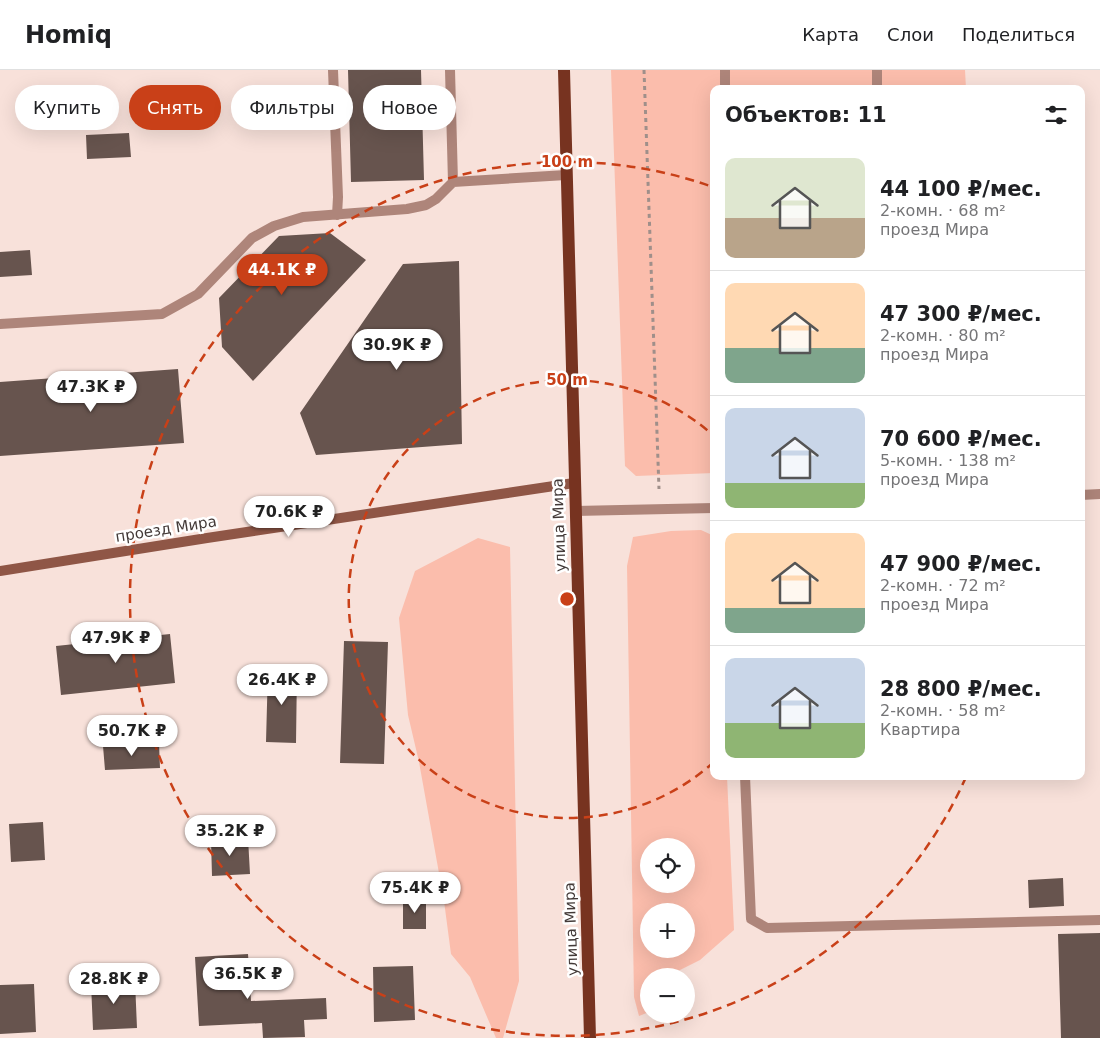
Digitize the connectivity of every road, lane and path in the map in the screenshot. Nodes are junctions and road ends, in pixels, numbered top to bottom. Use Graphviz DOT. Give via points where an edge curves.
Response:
graph roads {
  1 [pos="333,70"];
  2 [pos="450,70"];
  3 [pos="564,70"];
  4 [pos="644,70"];
  5 [pos="725,70"];
  6 [pos="877,70"];
  7 [pos="725,85"];
  8 [pos="877,85"];
  9 [pos="566,175"];
  10 [pos="453,182"];
  11 [pos="337,215"];
  12 [pos="0,324"];
  13 [pos="574,483"];
  14 [pos="1100,494"];
  15 [pos="1085,495"];
  16 [pos="710,508"];
  17 [pos="659,509"];
  18 [pos="575,511"];
  19 [pos="0,571"];
  20 [pos="745,780"];
  21 [pos="1100,920"];
  22 [pos="590,1038"];
  1 -- 11 [label="lane"];
  2 -- 10 [label="lane"];
  3 -- 9 [label="main road, улица Мира"];
  4 -- 17 [label="path"];
  5 -- 7 [label="lane"];
  6 -- 8 [label="lane"];
  9 -- 10 [label="lane"];
  9 -- 13 [label="main road, улица Мира"];
  10 -- 11 [label="lane" via="426,205"];
  11 -- 12 [label="lane" via="303,217 274,226 252,238 198,294 162,314"];
  13 -- 18 [label="main road, улица Мира"];
  13 -- 19 [label="street, проезд Мира"];
  14 -- 15 [label="lane"];
  16 -- 17 [label="lane"];
  17 -- 18 [label="lane"];
  18 -- 22 [label="main road, улица Мира"];
  20 -- 21 [label="lane" via="751,919 767,928"];
}
